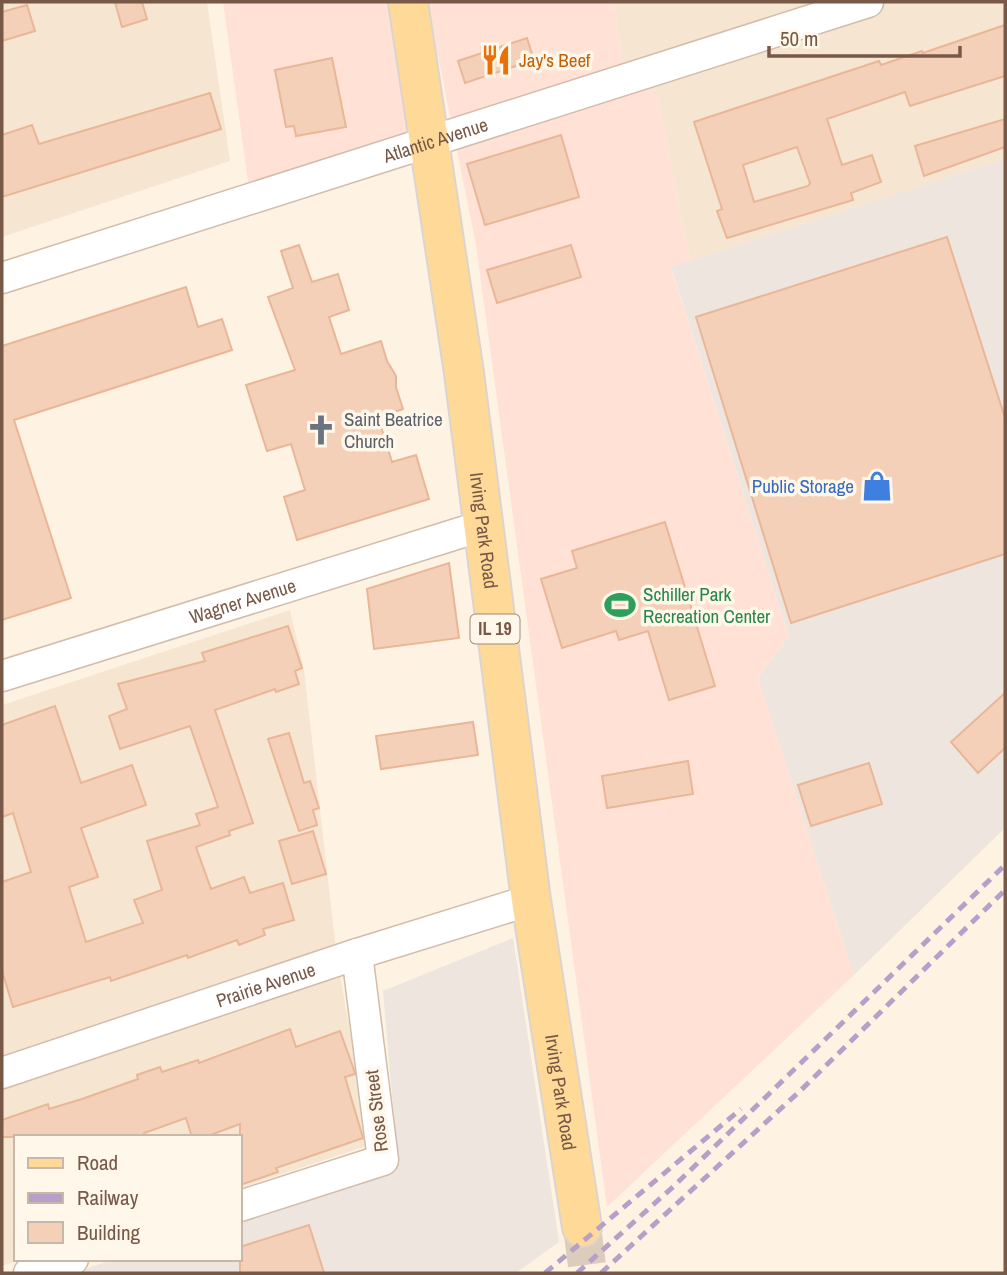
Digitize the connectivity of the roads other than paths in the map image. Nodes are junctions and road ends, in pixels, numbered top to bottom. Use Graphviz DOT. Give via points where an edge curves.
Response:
graph roads {
  1 [pos="408,2"];
  2 [pos="868,2"];
  3 [pos="430,142"];
  4 [pos="2,278"];
  5 [pos="482,526"];
  6 [pos="2,676"];
  7 [pos="531,900"];
  8 [pos="356,954"];
  9 [pos="2,1073"];
  10 [pos="242,1205"];
  11 [pos="582,1227"];
  12 [pos="67,1261"];
  13 [pos="29,1273"];
  1 -- 3 [label="main road, Irving Park Road / IL 19"];
  2 -- 3 [label="street, Atlantic Avenue"];
  3 -- 4 [label="street, Atlantic Avenue"];
  3 -- 5 [label="main road, Irving Park Road / IL 19"];
  5 -- 6 [label="street, Wagner Avenue"];
  5 -- 7 [label="main road, Irving Park Road / IL 19"];
  7 -- 8 [label="street, Prairie Avenue"];
  7 -- 11 [label="main road, Irving Park Road / IL 19"];
  8 -- 9 [label="street, Prairie Avenue"];
  8 -- 10 [label="street, Rose Street" via="383,1160"];
  12 -- 13 [label="street"];
}
